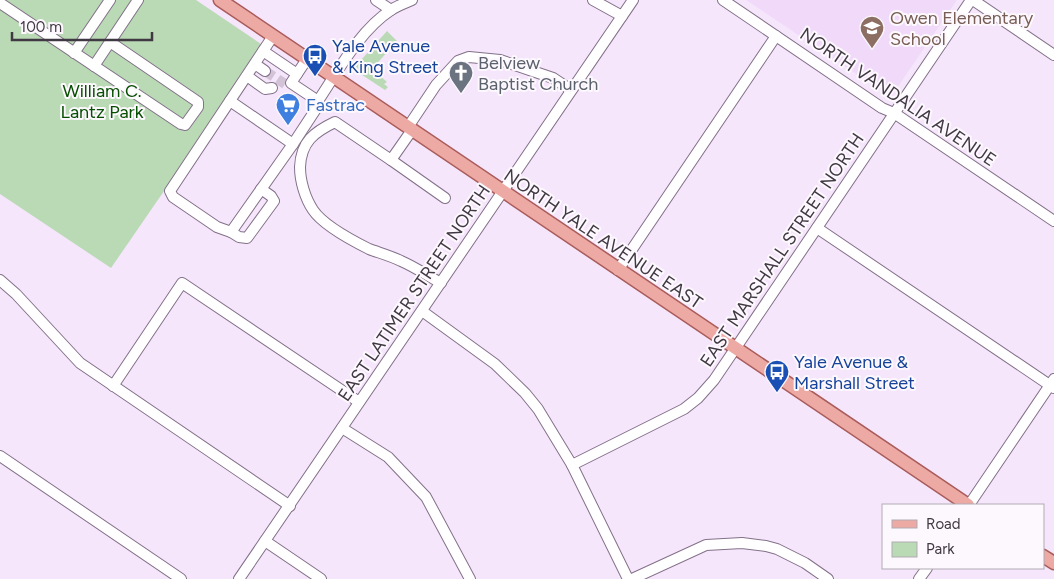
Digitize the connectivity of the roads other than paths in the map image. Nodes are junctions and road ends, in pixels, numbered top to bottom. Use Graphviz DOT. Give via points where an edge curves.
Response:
graph roads {
  1 [pos="110,0"];
  2 [pos="138,0"];
  3 [pos="220,0"];
  4 [pos="376,0"];
  5 [pos="412,0"];
  6 [pos="593,0"];
  7 [pos="633,0"];
  8 [pos="723,0"];
  9 [pos="972,0"];
  10 [pos="0,3"];
  11 [pos="738,4"];
  12 [pos="391,10"];
  13 [pos="622,16"];
  14 [pos="273,36"];
  15 [pos="776,36"];
  16 [pos="110,42"];
  17 [pos="264,51"];
  18 [pos="74,52"];
  19 [pos="1054,55"];
  20 [pos="308,59"];
  21 [pos="255,64"];
  22 [pos="94,66"];
  23 [pos="265,71"];
  24 [pos="297,74"];
  25 [pos="246,76"];
  26 [pos="334,77"];
  27 [pos="272,88"];
  28 [pos="571,90"];
  29 [pos="230,101"];
  30 [pos="318,101"];
  31 [pos="894,113"];
  32 [pos="410,128"];
  33 [pos="293,144"];
  34 [pos="390,160"];
  35 [pos="261,189"];
  36 [pos="503,192"];
  37 [pos="445,198"];
  38 [pos="1054,222"];
  39 [pos="817,228"];
  40 [pos="230,232"];
  41 [pos="618,270"];
  42 [pos="0,280"];
  43 [pos="441,283"];
  44 [pos="422,311"];
  45 [pos="735,349"];
  46 [pos="1053,384"];
  47 [pos="113,386"];
  48 [pos="359,402"];
  49 [pos="342,428"];
  50 [pos="0,456"];
  51 [pos="572,466"];
  52 [pos="968,504"];
  53 [pos="970,504"];
  54 [pos="290,506"];
  55 [pos="265,541"];
  56 [pos="181,579"];
  57 [pos="239,579"];
  58 [pos="321,579"];
  59 [pos="470,579"];
  60 [pos="628,579"];
  61 [pos="632,579"];
  62 [pos="828,579"];
  1 -- 18 [label="street"];
  2 -- 16 [label="street"];
  3 -- 14 [label="main road, NORTH YALE AVENUE EAST"];
  4 -- 12 [label="street"];
  5 -- 12 [label="street"];
  6 -- 13 [label="street"];
  7 -- 13 [label="street, EAST LATIMER STREET NORTH"];
  8 -- 11 [label="street, NORTH VANDALIA AVENUE"];
  9 -- 19 [label="street"];
  9 -- 31 [label="street, EAST MARSHALL STREET NORTH"];
  10 -- 18 [label="street"];
  11 -- 15 [label="street, NORTH VANDALIA AVENUE"];
  12 -- 26 [label="street" via="372,26"];
  13 -- 28 [label="street, EAST LATIMER STREET NORTH"];
  14 -- 17 [label="street"];
  14 -- 20 [label="main road, NORTH YALE AVENUE EAST"];
  15 -- 31 [label="street, NORTH VANDALIA AVENUE"];
  15 -- 41 [label="street"];
  16 -- 22 [label="street"];
  16 -- 22 [label="street" via="198,102 194,114 181,124"];
  17 -- 21 [label="street"];
  17 -- 24 [label="street"];
  18 -- 22 [label="street"];
  20 -- 24 [label="street"];
  20 -- 26 [label="main road, NORTH YALE AVENUE EAST"];
  21 -- 23 [label="street"];
  21 -- 25 [label="street"];
  24 -- 30 [label="street" via="291,83"];
  25 -- 27 [label="street" via="265,89"];
  25 -- 29 [label="street"];
  26 -- 30 [label="street"];
  26 -- 32 [label="main road, NORTH YALE AVENUE EAST"];
  28 -- 32 [label="street" via="553,78 500,60 469,57 458,61 436,85"];
  28 -- 36 [label="street, EAST LATIMER STREET NORTH"];
  29 -- 33 [label="street"];
  29 -- 40 [label="street" via="170,191 173,197 217,227"];
  30 -- 33 [label="street"];
  31 -- 38 [label="street, NORTH VANDALIA AVENUE"];
  31 -- 39 [label="street, EAST MARSHALL STREET NORTH"];
  32 -- 34 [label="street"];
  32 -- 36 [label="main road, NORTH YALE AVENUE EAST"];
  33 -- 35 [label="street"];
  34 -- 37 [label="street"];
  34 -- 43 [label="street" via="335,122 305,143 300,169 304,192 313,211 354,242 404,262"];
  35 -- 40 [label="street"];
  35 -- 40 [label="street" via="274,200 252,232 247,238"];
  36 -- 41 [label="main road, NORTH YALE AVENUE EAST"];
  36 -- 43 [label="street, EAST LATIMER STREET NORTH"];
  39 -- 45 [label="street, EAST MARSHALL STREET NORTH"];
  39 -- 46 [label="street"];
  41 -- 45 [label="main road, NORTH YALE AVENUE EAST"];
  42 -- 47 [label="street" via="80,364"];
  43 -- 44 [label="street, EAST LATIMER STREET NORTH"];
  44 -- 48 [label="street, EAST LATIMER STREET NORTH"];
  44 -- 51 [label="street" via="495,364 525,393"];
  45 -- 51 [label="street, EAST MARSHALL STREET NORTH" via="714,380 684,409"];
  45 -- 52 [label="main road, NORTH YALE AVENUE EAST"];
  46 -- 53 [label="street"];
  47 -- 48 [label="street" via="182,283"];
  47 -- 54 [label="street"];
  48 -- 49 [label="street, EAST LATIMER STREET NORTH"];
  49 -- 54 [label="street, EAST LATIMER STREET NORTH"];
  49 -- 59 [label="street" via="388,456 426,497"];
  50 -- 56 [label="street"];
  51 -- 60 [label="street"];
  54 -- 55 [label="street, EAST LATIMER STREET NORTH"];
  55 -- 57 [label="street, EAST LATIMER STREET NORTH"];
  55 -- 58 [label="street"];
  61 -- 62 [label="street" via="706,545 742,543 777,549"];
}
